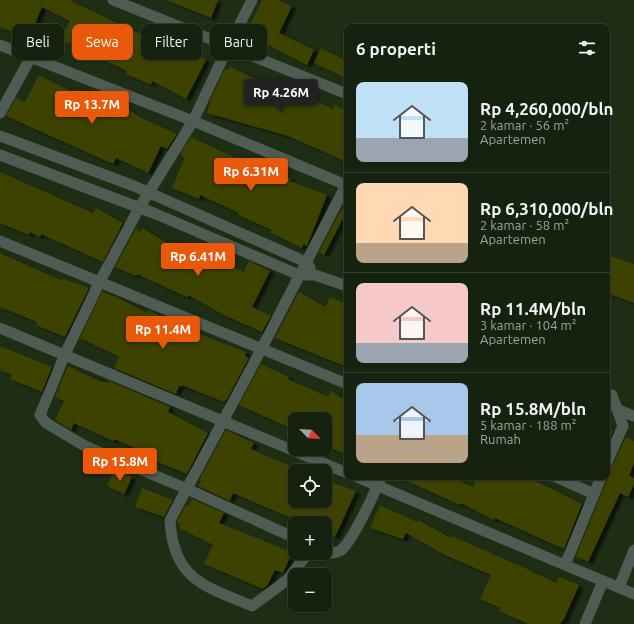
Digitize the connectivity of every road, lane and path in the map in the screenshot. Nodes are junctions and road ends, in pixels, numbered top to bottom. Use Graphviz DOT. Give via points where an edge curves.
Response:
graph roads {
  1 [pos="113,0"];
  2 [pos="252,0"];
  3 [pos="240,24"];
  4 [pos="210,40"];
  5 [pos="0,45"];
  6 [pos="12,50"];
  7 [pos="29,60"];
  8 [pos="39,60"];
  9 [pos="222,60"];
  10 [pos="261,60"];
  11 [pos="344,93"];
  12 [pos="0,113"];
  13 [pos="193,121"];
  14 [pos="0,136"];
  15 [pos="0,155"];
  16 [pos="344,183"];
  17 [pos="344,188"];
  18 [pos="148,193"];
  19 [pos="139,208"];
  20 [pos="0,241"];
  21 [pos="306,262"];
  22 [pos="299,275"];
  23 [pos="315,275"];
  24 [pos="99,283"];
  25 [pos="344,285"];
  26 [pos="0,328"];
  27 [pos="262,348"];
  28 [pos="65,354"];
  29 [pos="344,383"];
  30 [pos="610,394"];
  31 [pos="618,410"];
  32 [pos="634,416"];
  33 [pos="222,422"];
  34 [pos="610,455"];
  35 [pos="344,472"];
  36 [pos="563,480"];
  37 [pos="600,480"];
  38 [pos="379,481"];
  39 [pos="186,489"];
  40 [pos="594,494"];
  41 [pos="288,535"];
  42 [pos="634,550"];
  43 [pos="332,553"];
  44 [pos="303,560"];
  45 [pos="565,565"];
  46 [pos="603,581"];
  47 [pos="618,587"];
  48 [pos="634,594"];
  49 [pos="585,624"];
  1 -- 4 [label="street"];
  2 -- 3 [label="street"];
  5 -- 6 [label="street"];
  7 -- 12 [label="street"];
  8 -- 13 [label="street"];
  9 -- 13 [label="street"];
  10 -- 11 [label="street"];
  13 -- 16 [label="street"];
  13 -- 18 [label="street"];
  14 -- 18 [label="street"];
  15 -- 19 [label="street"];
  17 -- 21 [label="street"];
  18 -- 19 [label="street"];
  18 -- 21 [label="street"];
  19 -- 22 [label="street"];
  19 -- 24 [label="street"];
  20 -- 24 [label="street"];
  21 -- 22 [label="street"];
  21 -- 23 [label="street"];
  22 -- 23 [label="street"];
  22 -- 27 [label="street"];
  23 -- 25 [label="street"];
  24 -- 27 [label="street"];
  24 -- 28 [label="street"];
  26 -- 28 [label="street"];
  27 -- 29 [label="street"];
  27 -- 33 [label="street"];
  28 -- 33 [label="street"];
  28 -- 39 [label="street" via="40,411 42,420 85,446"];
  30 -- 31 [label="street"];
  31 -- 32 [label="street"];
  31 -- 34 [label="street" via="623,426"];
  33 -- 35 [label="street"];
  33 -- 39 [label="street"];
  36 -- 40 [label="street"];
  37 -- 40 [label="street"];
  38 -- 43 [label="street" via="349,541 340,551"];
  38 -- 45 [label="street"];
  39 -- 41 [label="street"];
  39 -- 44 [label="street" via="170,520 171,534 179,561 199,583 252,606 287,580"];
  40 -- 45 [label="street"];
  42 -- 47 [label="street"];
  45 -- 46 [label="street"];
  46 -- 47 [label="street"];
  46 -- 49 [label="street"];
  47 -- 48 [label="street"];
}
